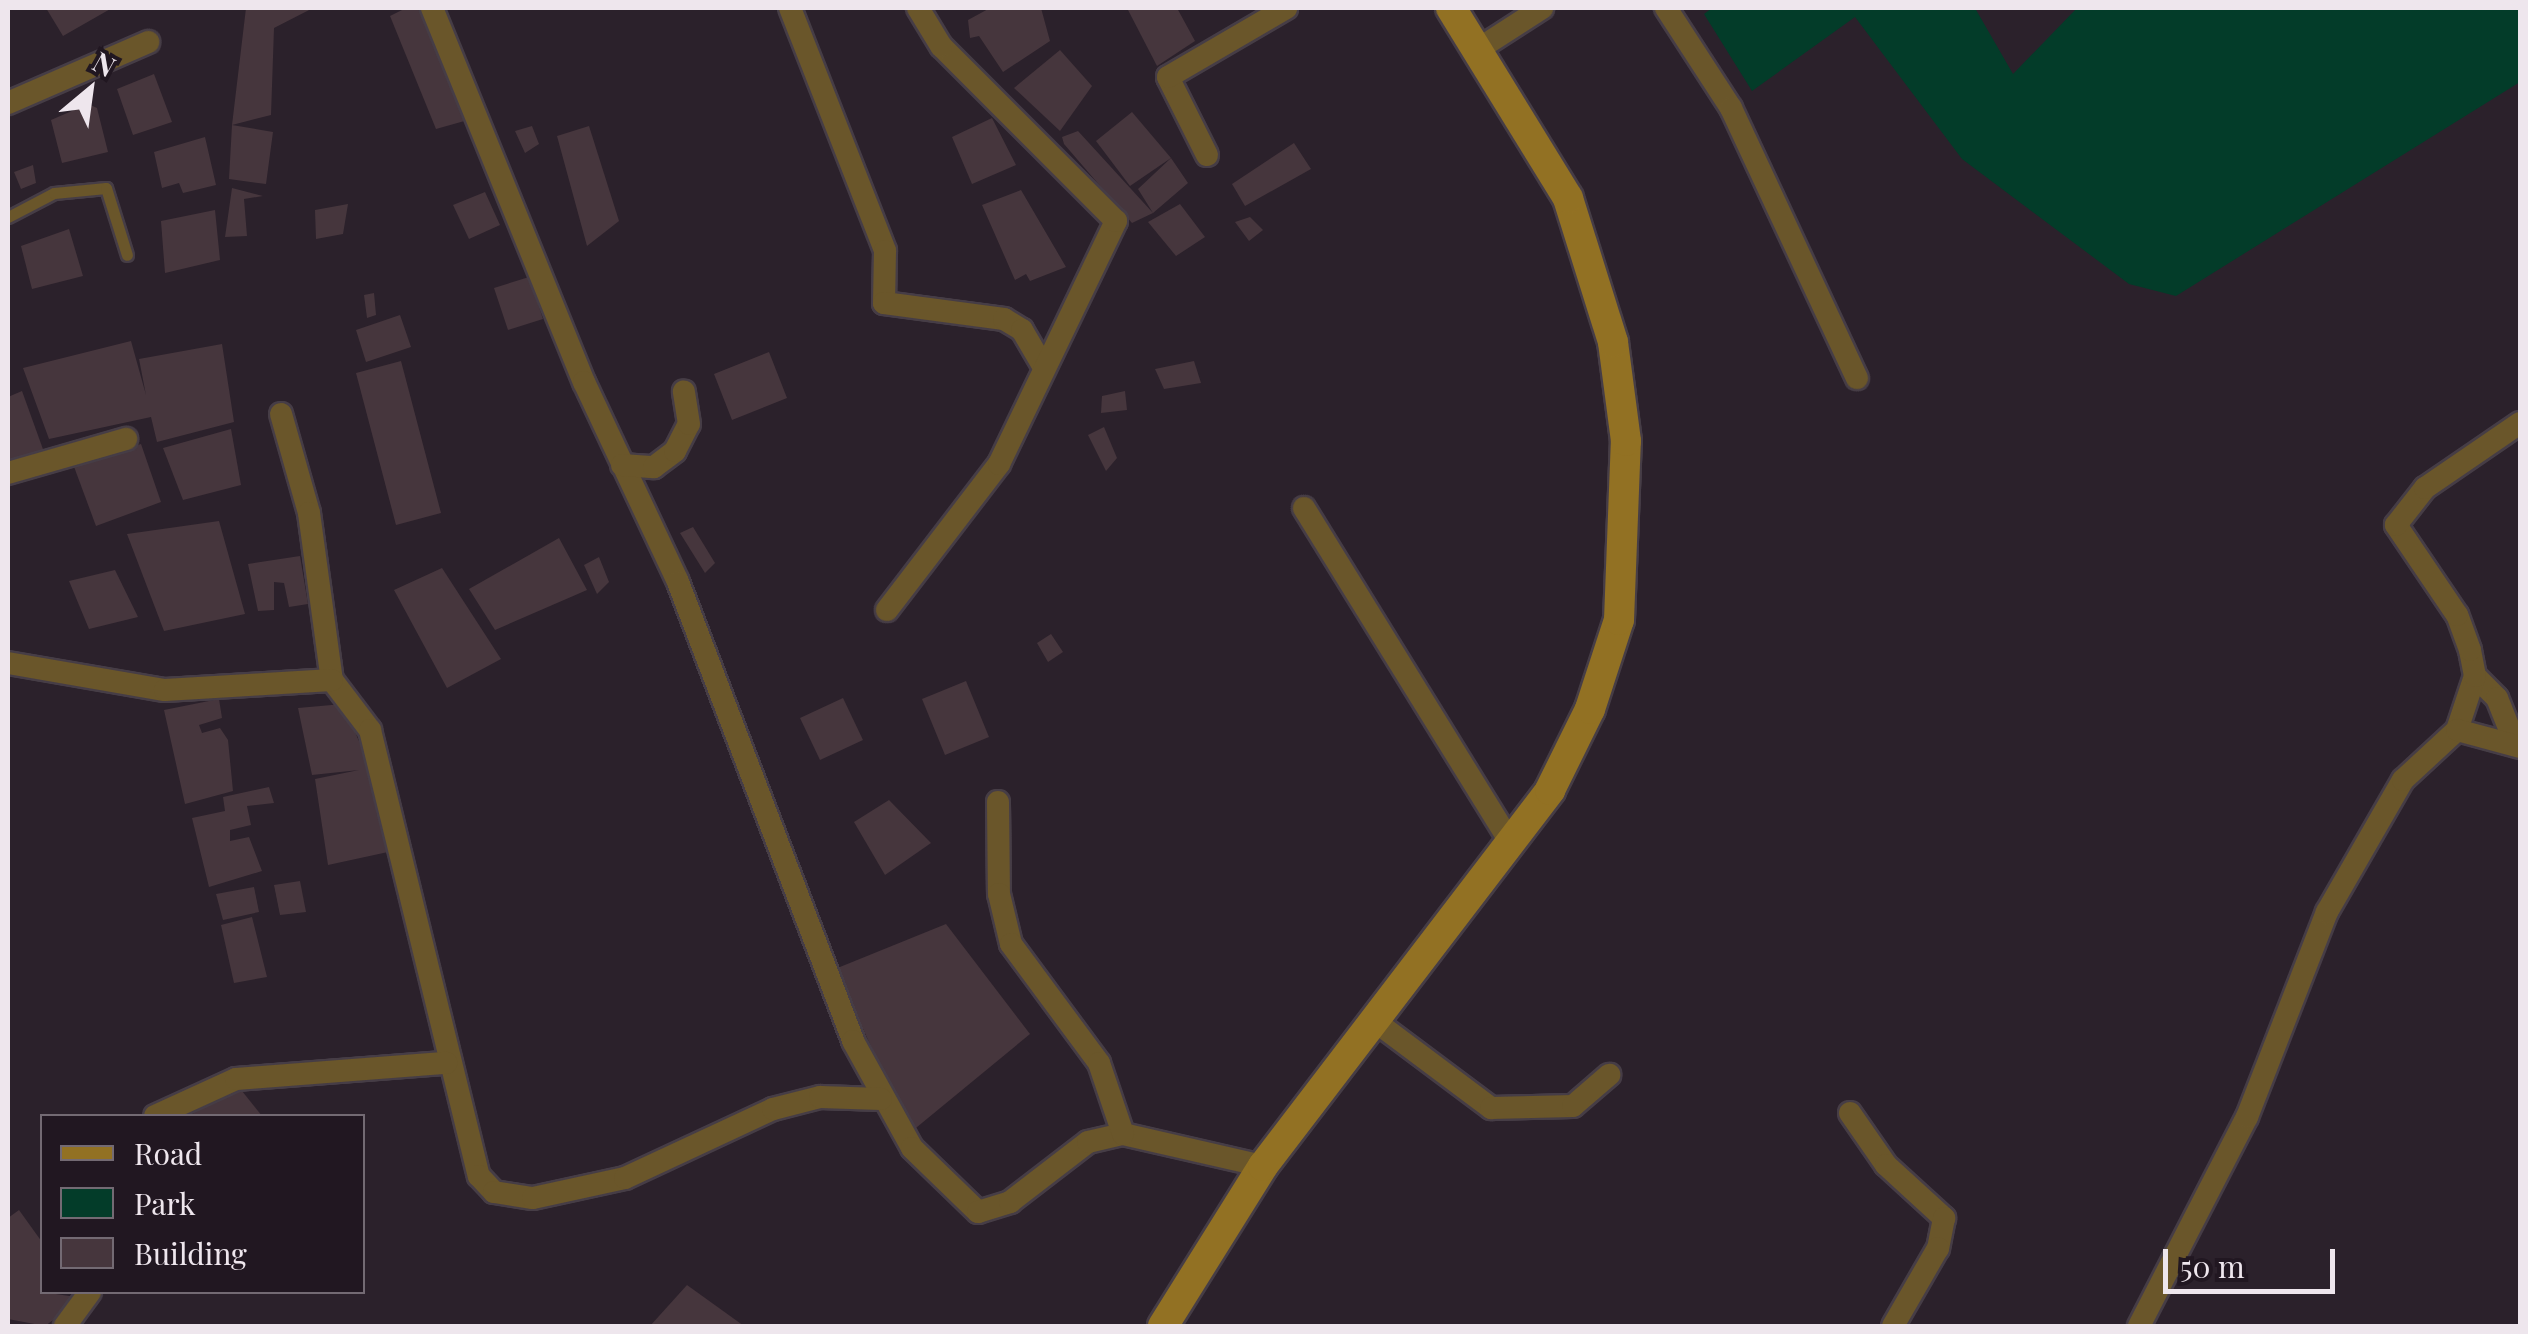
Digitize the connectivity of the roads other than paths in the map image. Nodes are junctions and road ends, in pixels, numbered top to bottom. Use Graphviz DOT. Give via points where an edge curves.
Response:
graph roads {
  1 [pos="432,8"];
  2 [pos="790,8"];
  3 [pos="918,8"];
  4 [pos="1286,8"];
  5 [pos="1451,8"];
  6 [pos="1542,8"];
  7 [pos="1666,8"];
  8 [pos="148,42"];
  9 [pos="1480,48"];
  10 [pos="8,103"];
  11 [pos="1208,156"];
  12 [pos="8,217"];
  13 [pos="126,255"];
  14 [pos="1043,366"];
  15 [pos="1856,378"];
  16 [pos="684,390"];
  17 [pos="282,414"];
  18 [pos="2520,423"];
  19 [pos="126,439"];
  20 [pos="622,465"];
  21 [pos="8,473"];
  22 [pos="1304,508"];
  23 [pos="887,610"];
  24 [pos="8,664"];
  25 [pos="2475,676"];
  26 [pos="332,680"];
  27 [pos="2458,730"];
  28 [pos="2518,745"];
  29 [pos="998,802"];
  30 [pos="1512,844"];
  31 [pos="1376,1022"];
  32 [pos="446,1063"];
  33 [pos="1610,1075"];
  34 [pos="881,1099"];
  35 [pos="160,1114"];
  36 [pos="1850,1114"];
  37 [pos="1123,1134"];
  38 [pos="1262,1166"];
  39 [pos="89,1294"];
  40 [pos="66,1326"];
  41 [pos="1164,1326"];
  42 [pos="1893,1326"];
  43 [pos="2139,1326"];
  1 -- 20 [label="street"];
  2 -- 14 [label="street" via="885,251 884,303 1004,318 1022,330"];
  3 -- 14 [label="street" via="940,46 1116,220"];
  4 -- 11 [label="street" via="1168,77"];
  5 -- 9 [label="main road"];
  6 -- 9 [label="street"];
  7 -- 15 [label="street" via="1731,108"];
  8 -- 10 [label="street"];
  9 -- 30 [label="main road" via="1568,198 1613,342 1626,441 1619,620 1590,709"];
  12 -- 13 [label="lane" via="54,192 106,188"];
  14 -- 23 [label="street" via="1000,464"];
  16 -- 20 [label="street" via="689,424 674,451 654,467"];
  17 -- 26 [label="street" via="309,513"];
  18 -- 25 [label="street" via="2425,488 2396,525 2457,615"];
  19 -- 21 [label="street"];
  20 -- 34 [label="street" via="678,582"];
  22 -- 30 [label="street"];
  24 -- 26 [label="street" via="165,690"];
  25 -- 27 [label="street"];
  25 -- 28 [label="street" via="2497,698"];
  26 -- 32 [label="street" via="370,730"];
  27 -- 28 [label="street"];
  27 -- 43 [label="street" via="2403,780 2360,850 2247,1117"];
  29 -- 37 [label="street" via="999,894 1011,944 1099,1063"];
  30 -- 31 [label="main road"];
  31 -- 33 [label="street" via="1491,1108 1573,1106"];
  31 -- 38 [label="main road"];
  32 -- 34 [label="street" via="479,1176 514,1198 626,1178 772,1109 820,1097"];
  32 -- 35 [label="street" via="236,1079"];
  34 -- 37 [label="street" via="944,1186 978,1212 1010,1202 1088,1142"];
  36 -- 42 [label="street" via="1886,1165 1944,1218 1938,1248"];
  37 -- 38 [label="street"];
  38 -- 41 [label="main road"];
  39 -- 40 [label="street"];
}
